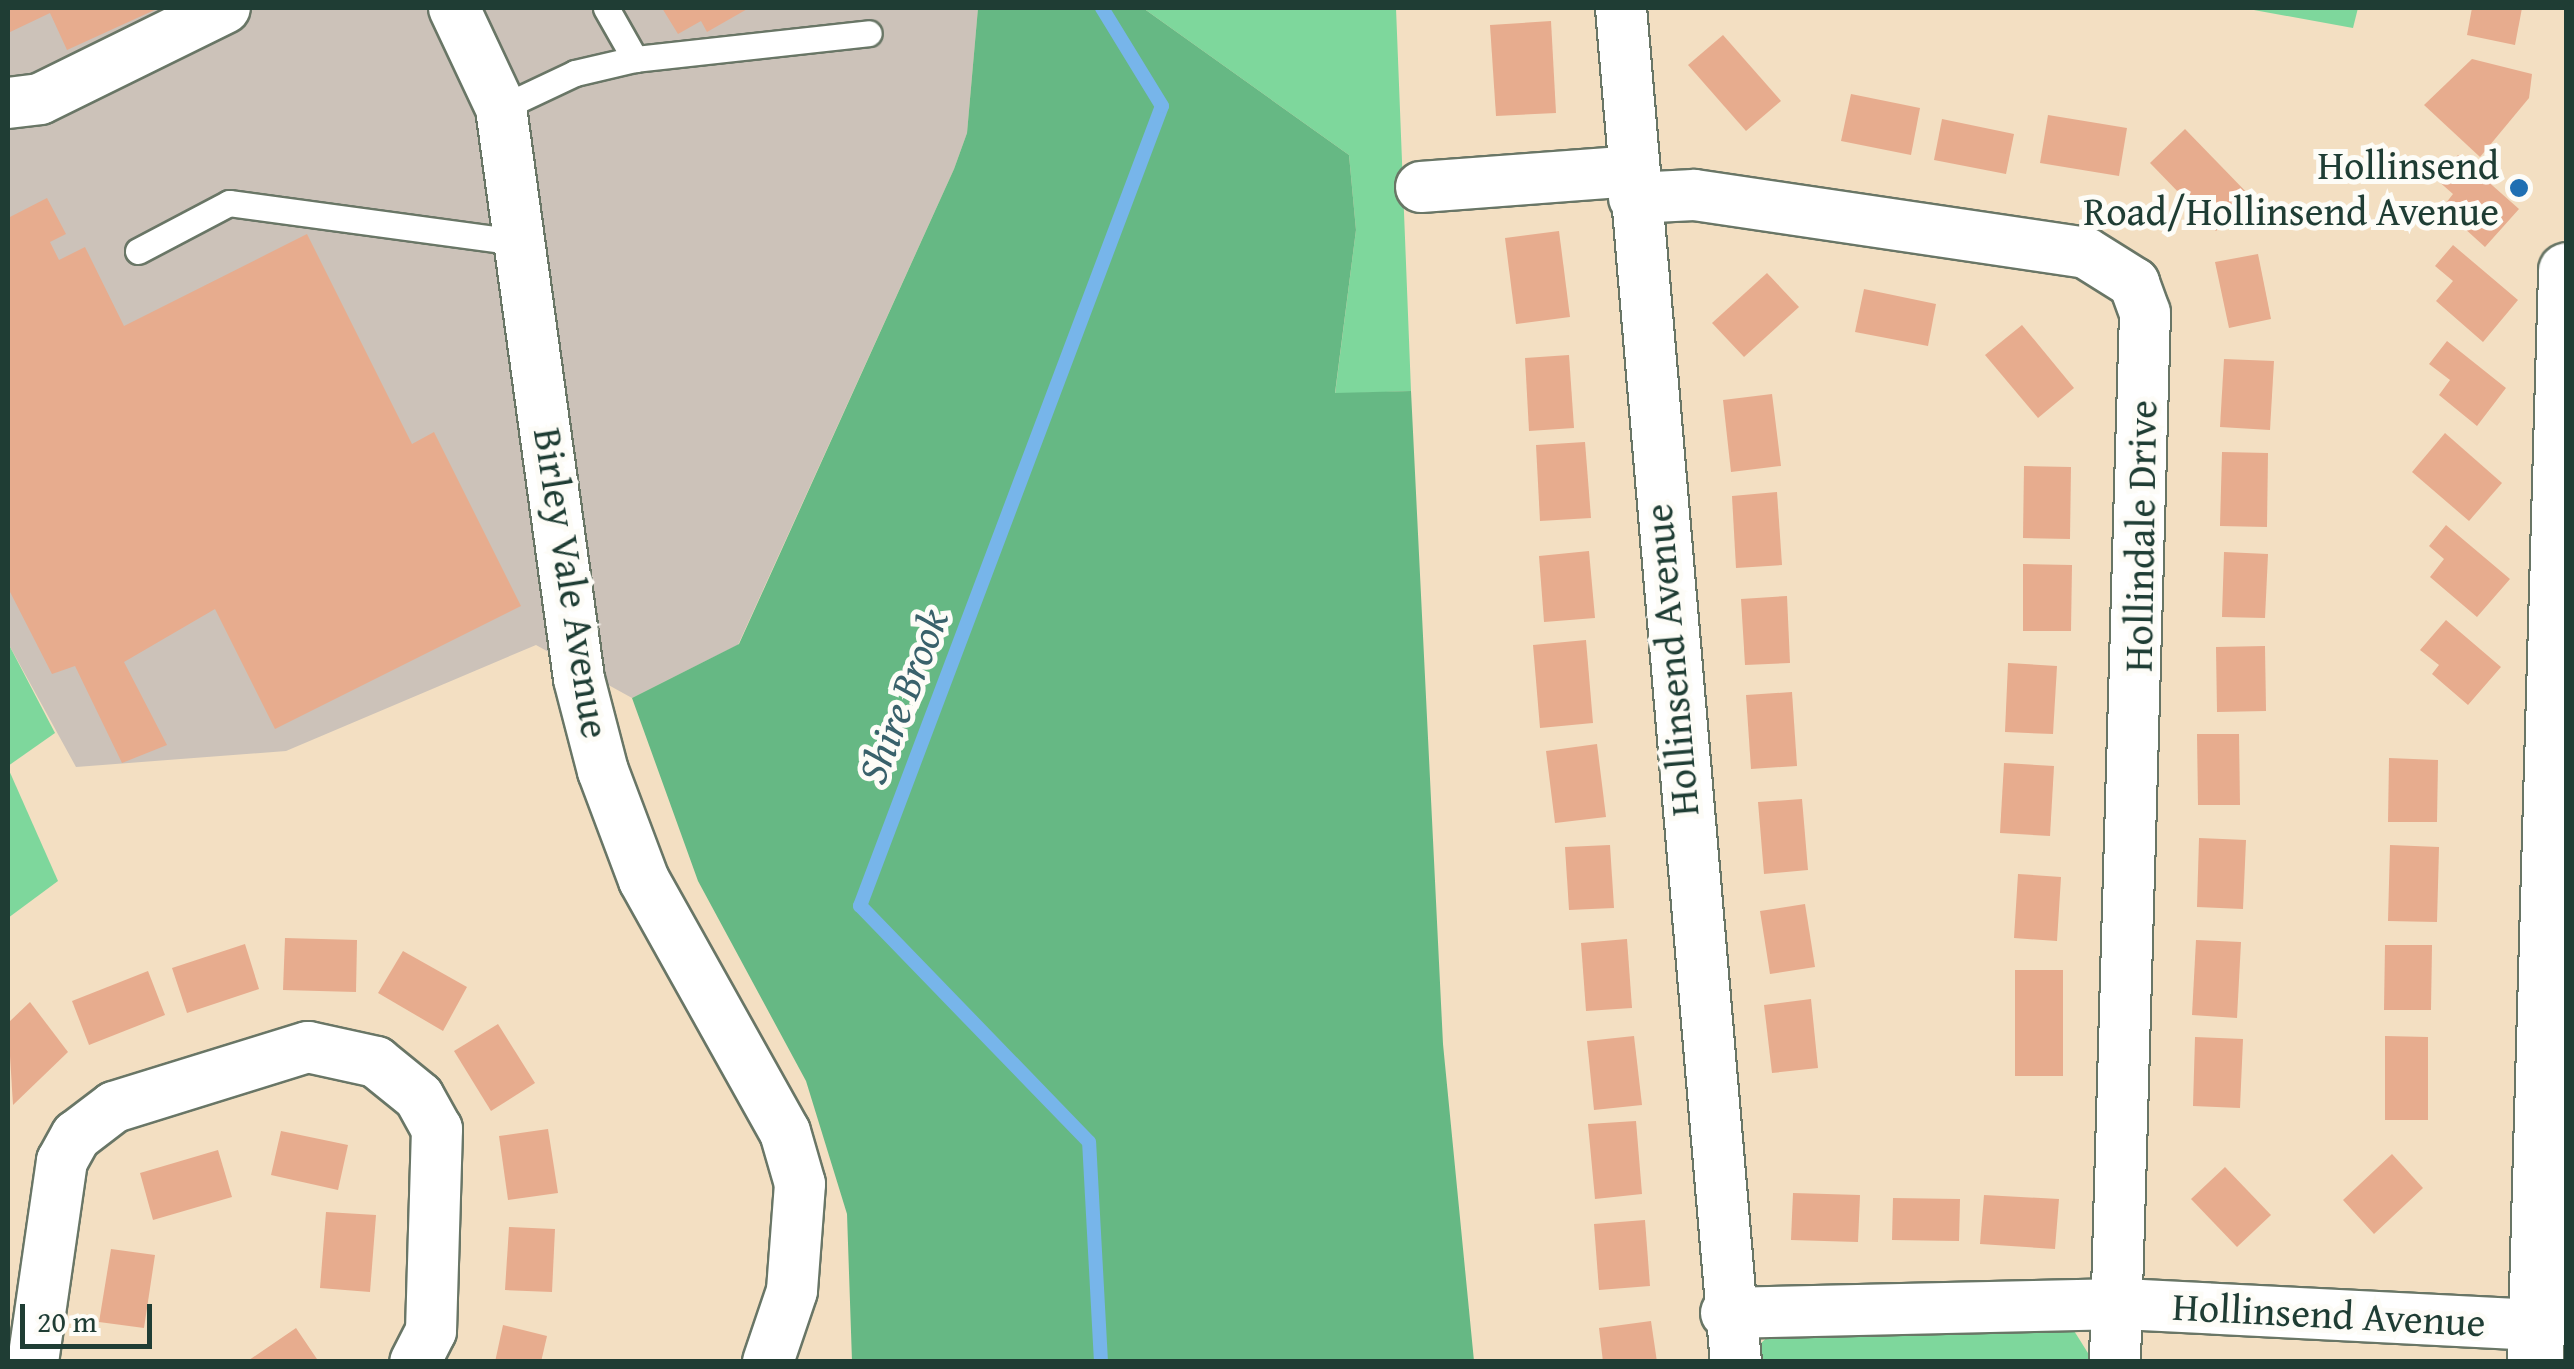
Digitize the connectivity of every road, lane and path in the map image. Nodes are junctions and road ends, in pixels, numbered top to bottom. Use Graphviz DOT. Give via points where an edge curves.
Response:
graph roads {
  1 [pos="225,8"];
  2 [pos="454,8"];
  3 [pos="606,8"];
  4 [pos="1620,8"];
  5 [pos="869,34"];
  6 [pos="635,59"];
  7 [pos="8,103"];
  8 [pos="502,108"];
  9 [pos="1633,184"];
  10 [pos="1420,187"];
  11 [pos="523,243"];
  12 [pos="138,251"];
  13 [pos="2566,270"];
  14 [pos="2562,426"];
  15 [pos="2557,905"];
  16 [pos="2122,1304"];
  17 [pos="1726,1313"];
  18 [pos="2536,1343"];
  19 [pos="33,1362"];
  20 [pos="414,1362"];
  21 [pos="768,1362"];
  22 [pos="1736,1362"];
  23 [pos="2115,1362"];
  1 -- 7 [label="street" via="40,98"];
  2 -- 8 [label="street, Birley Vale Avenue"];
  3 -- 6 [label="lane"];
  4 -- 9 [label="street, Hollinsend Avenue"];
  5 -- 6 [label="lane"];
  6 -- 8 [label="lane" via="575,73"];
  8 -- 11 [label="street, Birley Vale Avenue"];
  9 -- 10 [label="street, Hollindale Drive"];
  9 -- 16 [label="street, Hollindale Drive" via="2068,250 2114,264 2134,283 2145,313"];
  9 -- 17 [label="street, Hollinsend Avenue"];
  11 -- 12 [label="lane" via="229,202"];
  11 -- 21 [label="street, Birley Vale Avenue" via="579,679 604,772 644,880 785,1132 800,1184 792,1291"];
  13 -- 14 [label="main road"];
  14 -- 15 [label="main road"];
  15 -- 18 [label="main road"];
  16 -- 17 [label="street, Hollinsend Avenue"];
  16 -- 18 [label="street, Hollinsend Avenue"];
  16 -- 23 [label="street, Hollinsend Avenue"];
  17 -- 22 [label="street, Hollinsend Avenue"];
  19 -- 20 [label="street" via="62,1161 76,1136 114,1106 308,1047 376,1062 420,1096 437,1129 431,1331"];
}
